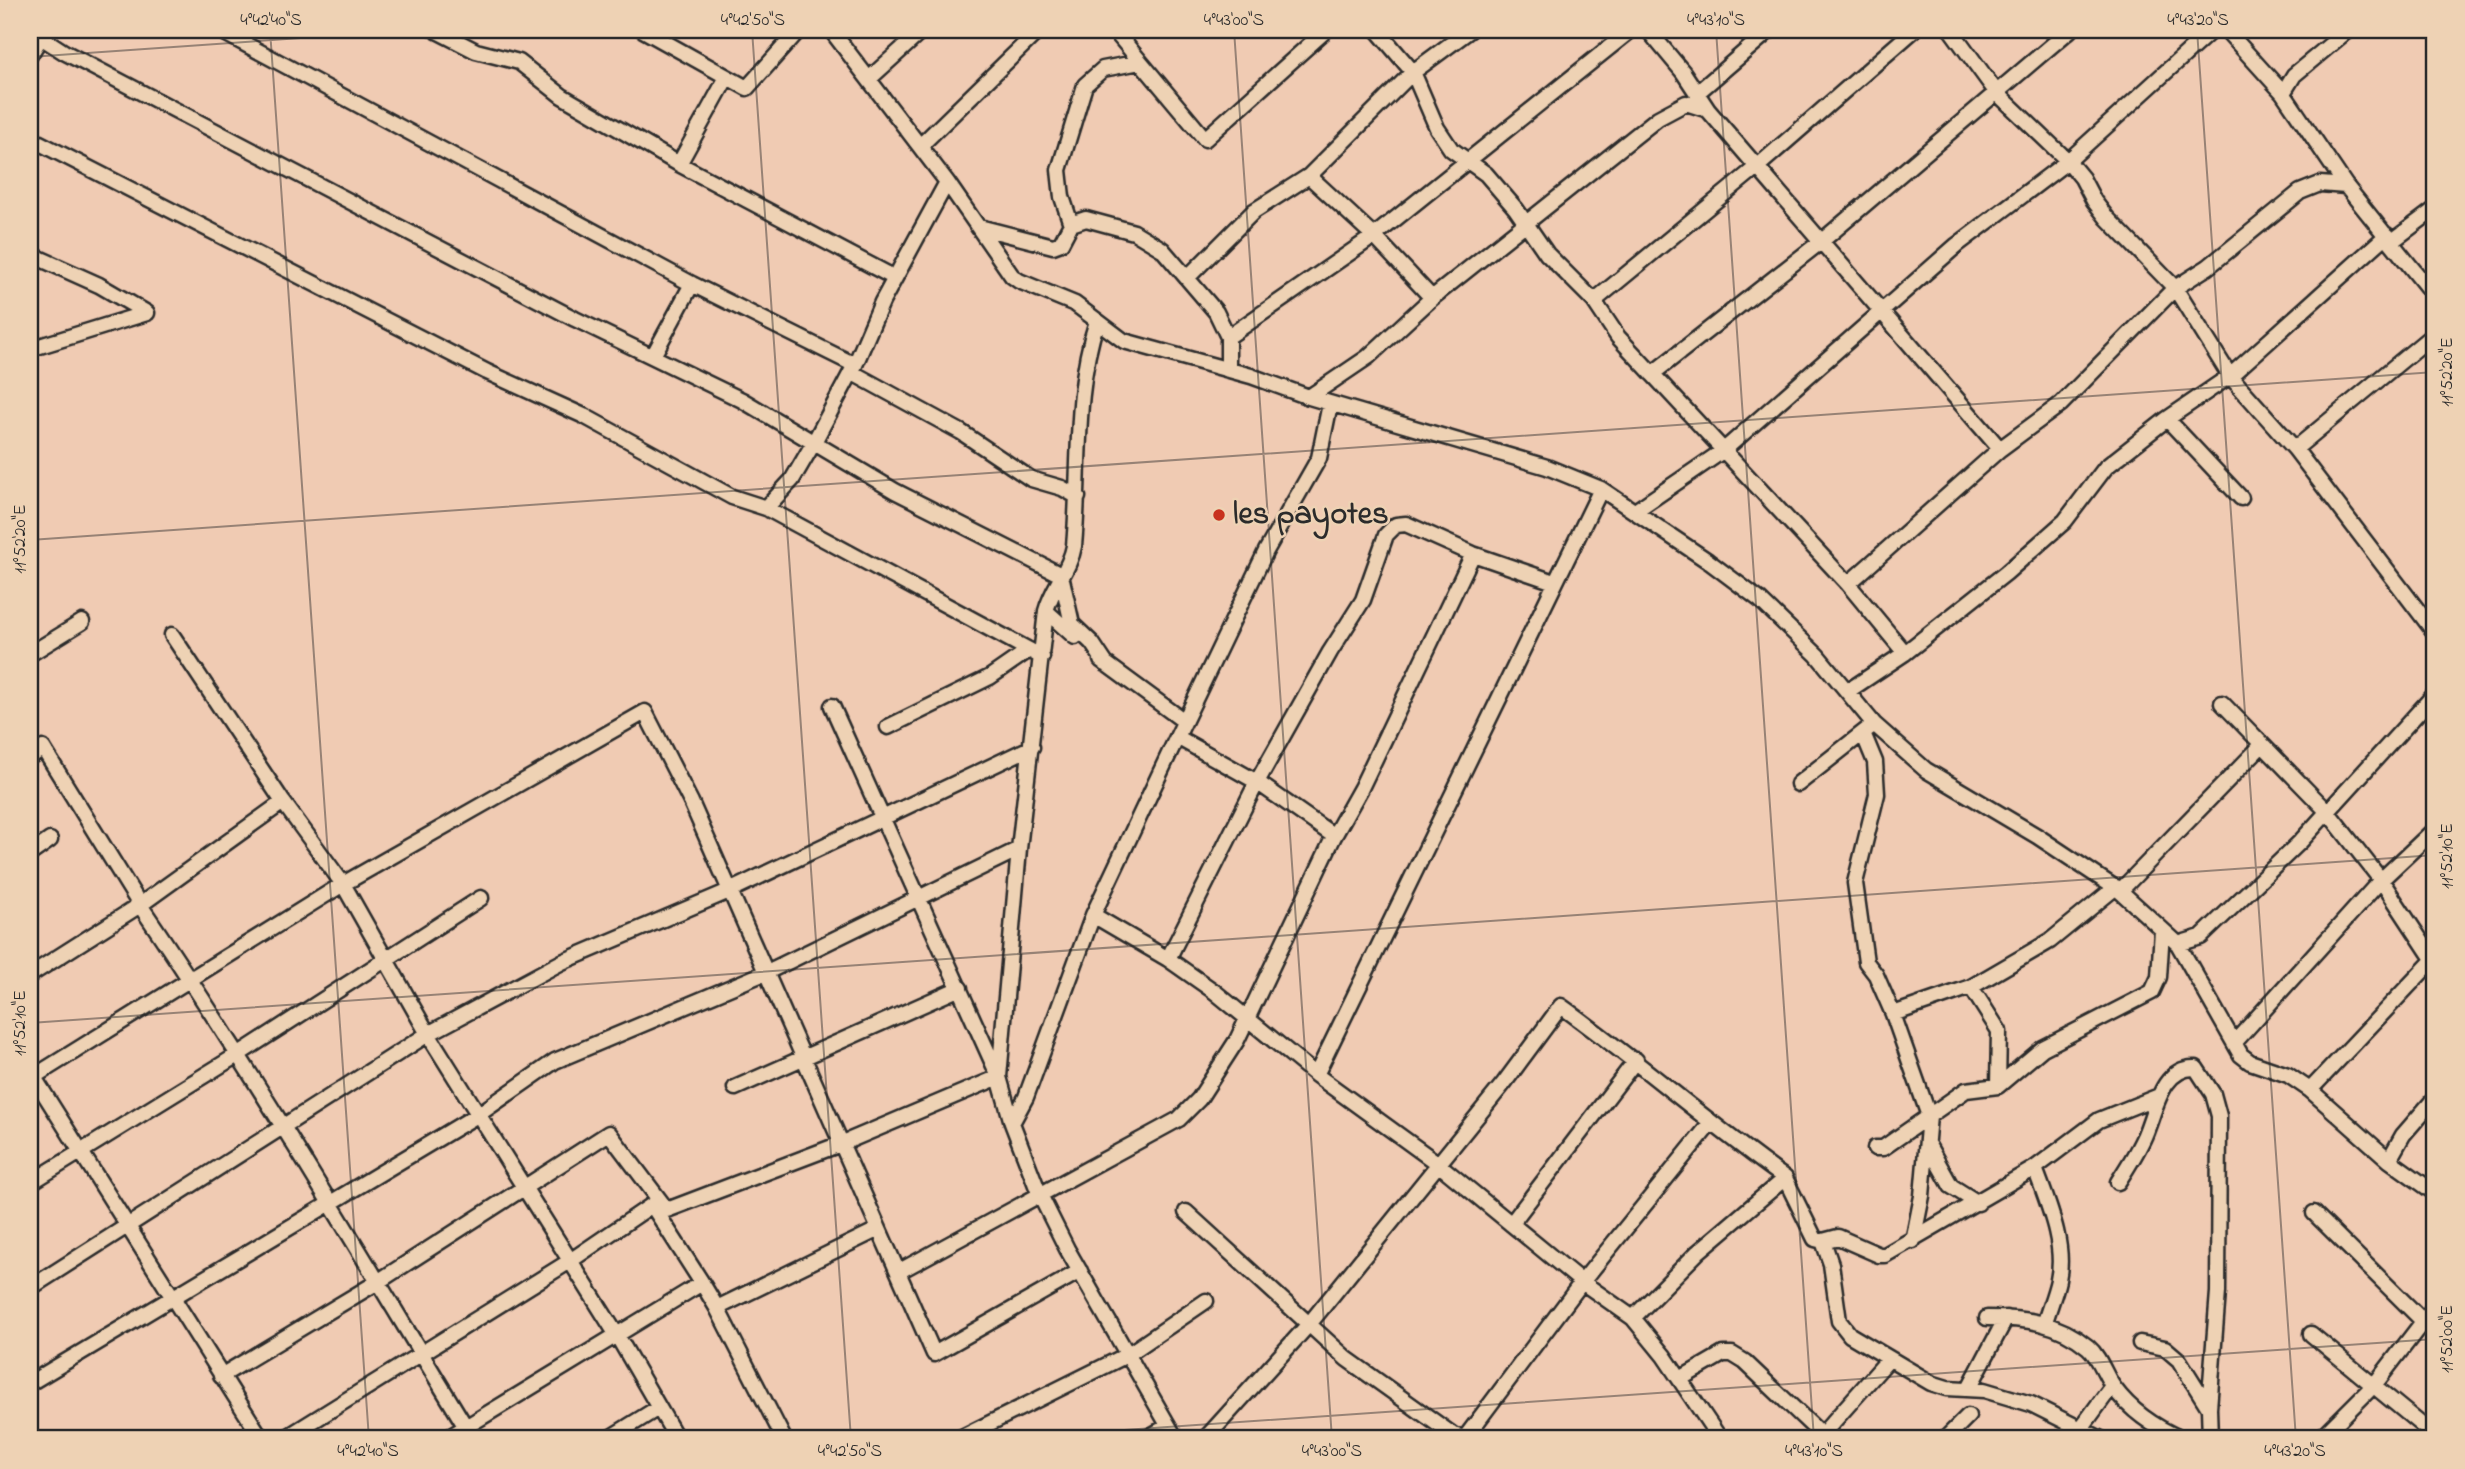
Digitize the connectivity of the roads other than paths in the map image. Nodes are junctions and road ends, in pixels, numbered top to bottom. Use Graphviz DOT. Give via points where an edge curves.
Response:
graph roads {
  1 [pos="219,30"];
  2 [pos="435,30"];
  3 [pos="643,30"];
  4 [pos="799,30"];
  5 [pos="831,30"];
  6 [pos="923,30"];
  7 [pos="1039,30"];
  8 [pos="1114,30"];
  9 [pos="1326,30"];
  10 [pos="1377,30"];
  11 [pos="1470,30"];
  12 [pos="1631,30"];
  13 [pos="1648,30"];
  14 [pos="1770,30"];
  15 [pos="1914,30"];
  16 [pos="1951,30"];
  17 [pos="2070,30"];
  18 [pos="2212,30"];
  19 [pos="2226,30"];
  20 [pos="2348,30"];
  21 [pos="35,33"];
  22 [pos="30,55"];
  23 [pos="1140,62"];
  24 [pos="1413,72"];
  25 [pos="727,77"];
  26 [pos="869,79"];
  27 [pos="1697,93"];
  28 [pos="1997,93"];
  29 [pos="2283,93"];
  30 [pos="1708,110"];
  31 [pos="30,138"];
  32 [pos="920,146"];
  33 [pos="2067,161"];
  34 [pos="1466,162"];
  35 [pos="679,164"];
  36 [pos="1758,166"];
  37 [pos="1309,176"];
  38 [pos="947,182"];
  39 [pos="2346,186"];
  40 [pos="2435,209"];
  41 [pos="1525,223"];
  42 [pos="1071,224"];
  43 [pos="979,227"];
  44 [pos="1374,236"];
  45 [pos="2389,239"];
  46 [pos="1823,240"];
  47 [pos="30,254"];
  48 [pos="1188,277"];
  49 [pos="895,278"];
  50 [pos="692,284"];
  51 [pos="2175,288"];
  52 [pos="1432,298"];
  53 [pos="2435,298"];
  54 [pos="1594,301"];
  55 [pos="1881,312"];
  56 [pos="1097,321"];
  57 [pos="2435,333"];
  58 [pos="1228,337"];
  59 [pos="30,349"];
  60 [pos="653,356"];
  61 [pos="853,368"];
  62 [pos="1228,370"];
  63 [pos="1652,374"];
  64 [pos="2230,376"];
  65 [pos="1309,397"];
  66 [pos="1330,404"];
  67 [pos="2166,419"];
  68 [pos="813,444"];
  69 [pos="2000,449"];
  70 [pos="2295,449"];
  71 [pos="1724,450"];
  72 [pos="1601,489"];
  73 [pos="1078,497"];
  74 [pos="2241,498"];
  75 [pos="766,509"];
  76 [pos="1635,511"];
  77 [pos="1473,554"];
  78 [pos="1061,575"];
  79 [pos="1555,582"];
  80 [pos="1848,584"];
  81 [pos="1046,611"];
  82 [pos="82,622"];
  83 [pos="2435,633"];
  84 [pos="172,635"];
  85 [pos="1905,653"];
  86 [pos="30,654"];
  87 [pos="1036,654"];
  88 [pos="1106,664"];
  89 [pos="1848,691"];
  90 [pos="2435,694"];
  91 [pos="2222,703"];
  92 [pos="832,706"];
  93 [pos="1184,722"];
  94 [pos="888,726"];
  95 [pos="1868,729"];
  96 [pos="1177,737"];
  97 [pos="2262,745"];
  98 [pos="1032,747"];
  99 [pos="30,757"];
  100 [pos="1257,782"];
  101 [pos="1798,784"];
  102 [pos="283,802"];
  103 [pos="2327,811"];
  104 [pos="882,818"];
  105 [pos="2435,829"];
  106 [pos="1334,836"];
  107 [pos="50,840"];
  108 [pos="1019,849"];
  109 [pos="30,854"];
  110 [pos="2381,880"];
  111 [pos="344,884"];
  112 [pos="2118,889"];
  113 [pos="729,891"];
  114 [pos="481,898"];
  115 [pos="919,898"];
  116 [pos="140,905"];
  117 [pos="1093,915"];
  118 [pos="2162,930"];
  119 [pos="2178,944"];
  120 [pos="1168,958"];
  121 [pos="2435,960"];
  122 [pos="384,961"];
  123 [pos="767,972"];
  124 [pos="30,975"];
  125 [pos="191,981"];
  126 [pos="1972,987"];
  127 [pos="960,988"];
  128 [pos="1893,1014"];
  129 [pos="1247,1017"];
  130 [pos="428,1034"];
  131 [pos="2235,1042"];
  132 [pos="239,1055"];
  133 [pos="803,1059"];
  134 [pos="1636,1060"];
  135 [pos="1316,1075"];
  136 [pos="31,1076"];
  137 [pos="999,1077"];
  138 [pos="1998,1086"];
  139 [pos="735,1088"];
  140 [pos="2310,1090"];
  141 [pos="2159,1096"];
  142 [pos="2435,1098"];
  143 [pos="479,1114"];
  144 [pos="1929,1116"];
  145 [pos="1012,1123"];
  146 [pos="1710,1124"];
  147 [pos="284,1126"];
  148 [pos="843,1143"];
  149 [pos="1928,1145"];
  150 [pos="1875,1148"];
  151 [pos="80,1152"];
  152 [pos="2389,1160"];
  153 [pos="1437,1163"];
  154 [pos="2035,1168"];
  155 [pos="1785,1178"];
  156 [pos="2118,1182"];
  157 [pos="30,1183"];
  158 [pos="524,1187"];
  159 [pos="1038,1193"];
  160 [pos="2435,1193"];
  161 [pos="1978,1203"];
  162 [pos="330,1205"];
  163 [pos="652,1205"];
  164 [pos="667,1209"];
  165 [pos="1186,1212"];
  166 [pos="2314,1213"];
  167 [pos="1511,1224"];
  168 [pos="129,1225"];
  169 [pos="879,1229"];
  170 [pos="1823,1241"];
  171 [pos="1913,1241"];
  172 [pos="570,1261"];
  173 [pos="1080,1271"];
  174 [pos="898,1272"];
  175 [pos="1582,1282"];
  176 [pos="376,1283"];
  177 [pos="702,1283"];
  178 [pos="30,1288"];
  179 [pos="171,1296"];
  180 [pos="1206,1301"];
  181 [pos="2435,1306"];
  182 [pos="717,1308"];
  183 [pos="1633,1318"];
  184 [pos="1987,1318"];
  185 [pos="2006,1318"];
  186 [pos="2424,1321"];
  187 [pos="2045,1322"];
  188 [pos="1310,1323"];
  189 [pos="2311,1334"];
  190 [pos="2435,1334"];
  191 [pos="618,1337"];
  192 [pos="2140,1343"];
  193 [pos="422,1355"];
  194 [pos="1127,1355"];
  195 [pos="1889,1359"];
  196 [pos="221,1376"];
  197 [pos="1680,1379"];
  198 [pos="30,1383"];
  199 [pos="2375,1384"];
  200 [pos="2112,1385"];
  201 [pos="1969,1388"];
  202 [pos="658,1408"];
  203 [pos="2208,1408"];
  204 [pos="1968,1416"];
  205 [pos="1168,1426"];
  206 [pos="2081,1427"];
  207 [pos="469,1433"];
  208 [pos="2435,1436"];
  209 [pos="1822,1438"];
  210 [pos="262,1439"];
  211 [pos="284,1439"];
  212 [pos="446,1439"];
  213 [pos="608,1439"];
  214 [pos="677,1439"];
  215 [pos="784,1439"];
  216 [pos="958,1439"];
  217 [pos="1145,1439"];
  218 [pos="1176,1439"];
  219 [pos="1205,1439"];
  220 [pos="1458,1439"];
  221 [pos="1720,1439"];
  222 [pos="1945,1439"];
  223 [pos="2101,1439"];
  224 [pos="2182,1439"];
  225 [pos="2210,1439"];
  226 [pos="2320,1439"];
  1 -- 50 [label="street"];
  2 -- 35 [label="street" via="477,51 519,62 562,96"];
  3 -- 25 [label="street"];
  4 -- 25 [label="street" via="747,88"];
  5 -- 26 [label="street"];
  6 -- 26 [label="street"];
  7 -- 32 [label="street"];
  8 -- 23 [label="street"];
  9 -- 23 [label="street" via="1205,139"];
  10 -- 24 [label="street"];
  11 -- 24 [label="street"];
  12 -- 34 [label="street"];
  13 -- 27 [label="street"];
  14 -- 27 [label="street"];
  15 -- 36 [label="street"];
  16 -- 28 [label="street"];
  17 -- 28 [label="street"];
  18 -- 33 [label="street"];
  19 -- 29 [label="street"];
  20 -- 29 [label="street" via="2294,75"];
  21 -- 22 [label="street"];
  21 -- 60 [label="street"];
  23 -- 42 [label="street" via="1103,69 1085,85 1059,170"];
  24 -- 34 [label="street" via="1437,128"];
  24 -- 37 [label="street"];
  25 -- 35 [label="street"];
  26 -- 32 [label="street"];
  27 -- 30 [label="street"];
  28 -- 33 [label="street"];
  28 -- 46 [label="street"];
  29 -- 39 [label="street"];
  30 -- 36 [label="street"];
  30 -- 41 [label="street" via="1686,103 1671,109"];
  31 -- 75 [label="street" via="480,369 584,416 732,497"];
  32 -- 38 [label="street"];
  33 -- 51 [label="street" via="2106,218"];
  33 -- 55 [label="street" via="1956,246"];
  34 -- 41 [label="street" via="1486,174"];
  34 -- 44 [label="street"];
  35 -- 49 [label="street"];
  36 -- 46 [label="street"];
  36 -- 54 [label="street"];
  37 -- 44 [label="street"];
  37 -- 48 [label="street" via="1254,211"];
  38 -- 43 [label="street"];
  38 -- 49 [label="street"];
  39 -- 45 [label="street"];
  39 -- 51 [label="street" via="2320,184 2300,192"];
  40 -- 45 [label="street"];
  41 -- 52 [label="street"];
  41 -- 54 [label="street" via="1547,254"];
  42 -- 43 [label="street" via="1060,243 1053,246"];
  42 -- 48 [label="street" via="1086,219 1133,232 1162,249"];
  43 -- 56 [label="street" via="1012,276 1074,304"];
  44 -- 52 [label="street"];
  44 -- 58 [label="street"];
  45 -- 53 [label="street"];
  45 -- 64 [label="street"];
  46 -- 55 [label="street"];
  46 -- 63 [label="street"];
  47 -- 59 [label="street" via="147,313"];
  48 -- 58 [label="street" via="1216,312"];
  49 -- 61 [label="street"];
  50 -- 60 [label="street"];
  50 -- 61 [label="street"];
  51 -- 64 [label="street"];
  51 -- 69 [label="street" via="2062,404"];
  52 -- 65 [label="street" via="1368,358"];
  54 -- 63 [label="street" via="1618,337"];
  55 -- 69 [label="street"];
  55 -- 71 [label="street"];
  56 -- 62 [label="street" via="1125,341"];
  56 -- 73 [label="street" via="1081,396"];
  57 -- 70 [label="street"];
  58 -- 62 [label="street"];
  60 -- 68 [label="street" via="742,400"];
  61 -- 68 [label="street"];
  61 -- 73 [label="street" via="1031,479"];
  62 -- 65 [label="street"];
  63 -- 71 [label="street"];
  64 -- 67 [label="street"];
  64 -- 70 [label="street"];
  65 -- 66 [label="street"];
  66 -- 72 [label="street" via="1547,467"];
  66 -- 93 [label="street" via="1319,458 1266,551"];
  67 -- 74 [label="street"];
  67 -- 85 [label="street" via="2106,467 2065,521 2016,565"];
  68 -- 75 [label="street" via="792,480"];
  68 -- 78 [label="street"];
  69 -- 80 [label="street"];
  70 -- 83 [label="street"];
  71 -- 76 [label="street"];
  71 -- 80 [label="street"];
  72 -- 76 [label="street"];
  72 -- 79 [label="street"];
  73 -- 78 [label="street" via="1072,558"];
  75 -- 87 [label="street"];
  76 -- 89 [label="street" via="1760,600"];
  77 -- 79 [label="street"];
  77 -- 100 [label="street" via="1406,524 1396,525 1386,534 1363,600"];
  77 -- 106 [label="street"];
  78 -- 81 [label="street"];
  78 -- 88 [label="street" via="1072,624"];
  79 -- 135 [label="street"];
  80 -- 85 [label="street"];
  81 -- 87 [label="street"];
  81 -- 88 [label="street"];
  82 -- 86 [label="street"];
  84 -- 102 [label="street"];
  85 -- 89 [label="street"];
  87 -- 94 [label="street"];
  87 -- 98 [label="street"];
  88 -- 93 [label="street"];
  89 -- 95 [label="street"];
  90 -- 103 [label="street"];
  91 -- 97 [label="street"];
  92 -- 104 [label="street"];
  93 -- 96 [label="street"];
  95 -- 101 [label="street"];
  95 -- 112 [label="street" via="1944,783"];
  95 -- 128 [label="street" via="1877,794 1855,883 1866,962"];
  96 -- 100 [label="street"];
  96 -- 117 [label="street"];
  97 -- 103 [label="street"];
  97 -- 112 [label="street"];
  98 -- 104 [label="street"];
  98 -- 108 [label="street"];
  99 -- 116 [label="street" via="43,748"];
  100 -- 106 [label="street"];
  100 -- 120 [label="street"];
  102 -- 111 [label="street"];
  102 -- 116 [label="street"];
  103 -- 110 [label="street"];
  103 -- 119 [label="street" via="2201,937"];
  104 -- 113 [label="street"];
  104 -- 115 [label="street"];
  105 -- 110 [label="street"];
  106 -- 129 [label="street"];
  107 -- 109 [label="street"];
  108 -- 115 [label="street"];
  108 -- 137 [label="street"];
  110 -- 121 [label="street"];
  110 -- 131 [label="street"];
  111 -- 113 [label="street" via="645,712"];
  111 -- 122 [label="street"];
  111 -- 125 [label="street"];
  112 -- 118 [label="street"];
  112 -- 126 [label="street" via="2050,941"];
  113 -- 123 [label="street"];
  113 -- 130 [label="street" via="562,962"];
  114 -- 122 [label="street"];
  115 -- 123 [label="street"];
  115 -- 127 [label="street"];
  116 -- 124 [label="street"];
  116 -- 125 [label="street"];
  117 -- 120 [label="street"];
  117 -- 145 [label="street" via="1026,1097"];
  118 -- 119 [label="street"];
  118 -- 138 [label="street" via="2160,977 2151,992 2043,1048"];
  119 -- 131 [label="street"];
  120 -- 129 [label="street"];
  121 -- 140 [label="street"];
  122 -- 130 [label="street"];
  122 -- 132 [label="street"];
  123 -- 133 [label="street"];
  123 -- 143 [label="street" via="555,1061"];
  125 -- 132 [label="street"];
  125 -- 136 [label="street"];
  126 -- 128 [label="street"];
  126 -- 138 [label="street" via="1999,1031"];
  127 -- 133 [label="street"];
  127 -- 137 [label="street"];
  128 -- 144 [label="street"];
  129 -- 135 [label="street"];
  129 -- 159 [label="street" via="1199,1099 1178,1119"];
  130 -- 143 [label="street"];
  130 -- 147 [label="street"];
  131 -- 140 [label="street" via="2250,1062 2288,1075"];
  132 -- 147 [label="street"];
  132 -- 151 [label="street"];
  133 -- 139 [label="street"];
  133 -- 148 [label="street"];
  134 -- 146 [label="street"];
  134 -- 153 [label="street" via="1561,1006"];
  134 -- 167 [label="street"];
  135 -- 153 [label="street"];
  136 -- 151 [label="street"];
  137 -- 145 [label="street"];
  137 -- 148 [label="street"];
  138 -- 144 [label="street" via="1966,1090"];
  140 -- 152 [label="street"];
  141 -- 154 [label="street" via="2099,1120"];
  141 -- 156 [label="street" via="2145,1135"];
  141 -- 203 [label="street" via="2181,1070 2196,1068 2213,1094 2219,1116 2218,1292"];
  142 -- 152 [label="street" via="2403,1135"];
  143 -- 158 [label="street"];
  143 -- 162 [label="street"];
  144 -- 149 [label="street"];
  144 -- 150 [label="street" via="1884,1148"];
  145 -- 159 [label="street"];
  146 -- 155 [label="street"];
  146 -- 175 [label="street"];
  147 -- 162 [label="street"];
  147 -- 168 [label="street"];
  148 -- 164 [label="street"];
  148 -- 169 [label="street"];
  149 -- 161 [label="street" via="1951,1186"];
  149 -- 171 [label="street"];
  151 -- 157 [label="street"];
  151 -- 168 [label="street"];
  152 -- 160 [label="street"];
  153 -- 167 [label="street"];
  153 -- 188 [label="street"];
  154 -- 161 [label="street"];
  154 -- 187 [label="street" via="2059,1251 2058,1280"];
  155 -- 170 [label="street" via="1815,1239"];
  155 -- 183 [label="street" via="1698,1252"];
  158 -- 164 [label="street" via="609,1133"];
  158 -- 172 [label="street"];
  158 -- 176 [label="street"];
  159 -- 173 [label="street"];
  159 -- 174 [label="street"];
  161 -- 171 [label="street"];
  162 -- 176 [label="street"];
  162 -- 179 [label="street"];
  163 -- 164 [label="street"];
  163 -- 172 [label="street"];
  163 -- 177 [label="street"];
  165 -- 188 [label="street"];
  166 -- 186 [label="street"];
  167 -- 175 [label="street"];
  168 -- 178 [label="street"];
  168 -- 179 [label="street"];
  169 -- 174 [label="street"];
  169 -- 182 [label="street"];
  170 -- 171 [label="street" via="1838,1237 1879,1255"];
  170 -- 195 [label="street" via="1839,1321 1850,1335"];
  172 -- 191 [label="street"];
  172 -- 193 [label="street"];
  173 -- 174 [label="street" via="934,1354"];
  173 -- 194 [label="street"];
  175 -- 183 [label="street"];
  175 -- 220 [label="street" via="1469,1434"];
  176 -- 193 [label="street"];
  176 -- 196 [label="street"];
  177 -- 182 [label="street"];
  177 -- 191 [label="street"];
  179 -- 196 [label="street"];
  179 -- 198 [label="street"];
  180 -- 194 [label="street"];
  181 -- 186 [label="street"];
  182 -- 215 [label="street"];
  183 -- 197 [label="street"];
  184 -- 185 [label="street"];
  185 -- 187 [label="street"];
  185 -- 201 [label="street"];
  186 -- 190 [label="street"];
  186 -- 199 [label="street"];
  187 -- 200 [label="street" via="2090,1349"];
  188 -- 219 [label="street"];
  188 -- 220 [label="street" via="1377,1383"];
  189 -- 199 [label="street"];
  191 -- 202 [label="street"];
  191 -- 207 [label="street"];
  192 -- 203 [label="street" via="2171,1351"];
  193 -- 207 [label="street"];
  193 -- 211 [label="street"];
  194 -- 205 [label="street"];
  194 -- 216 [label="street"];
  195 -- 201 [label="street" via="1931,1383"];
  195 -- 209 [label="street"];
  196 -- 210 [label="street"];
  197 -- 209 [label="street" via="1723,1354 1732,1354"];
  197 -- 221 [label="street"];
  199 -- 208 [label="street"];
  199 -- 226 [label="street"];
  200 -- 206 [label="street"];
  200 -- 224 [label="street" via="2140,1414"];
  201 -- 206 [label="street" via="2031,1404"];
  202 -- 213 [label="street"];
  202 -- 214 [label="street"];
  203 -- 225 [label="street"];
  204 -- 222 [label="street"];
  205 -- 217 [label="street"];
  205 -- 218 [label="street"];
  206 -- 223 [label="street"];
  207 -- 212 [label="street"];
}
